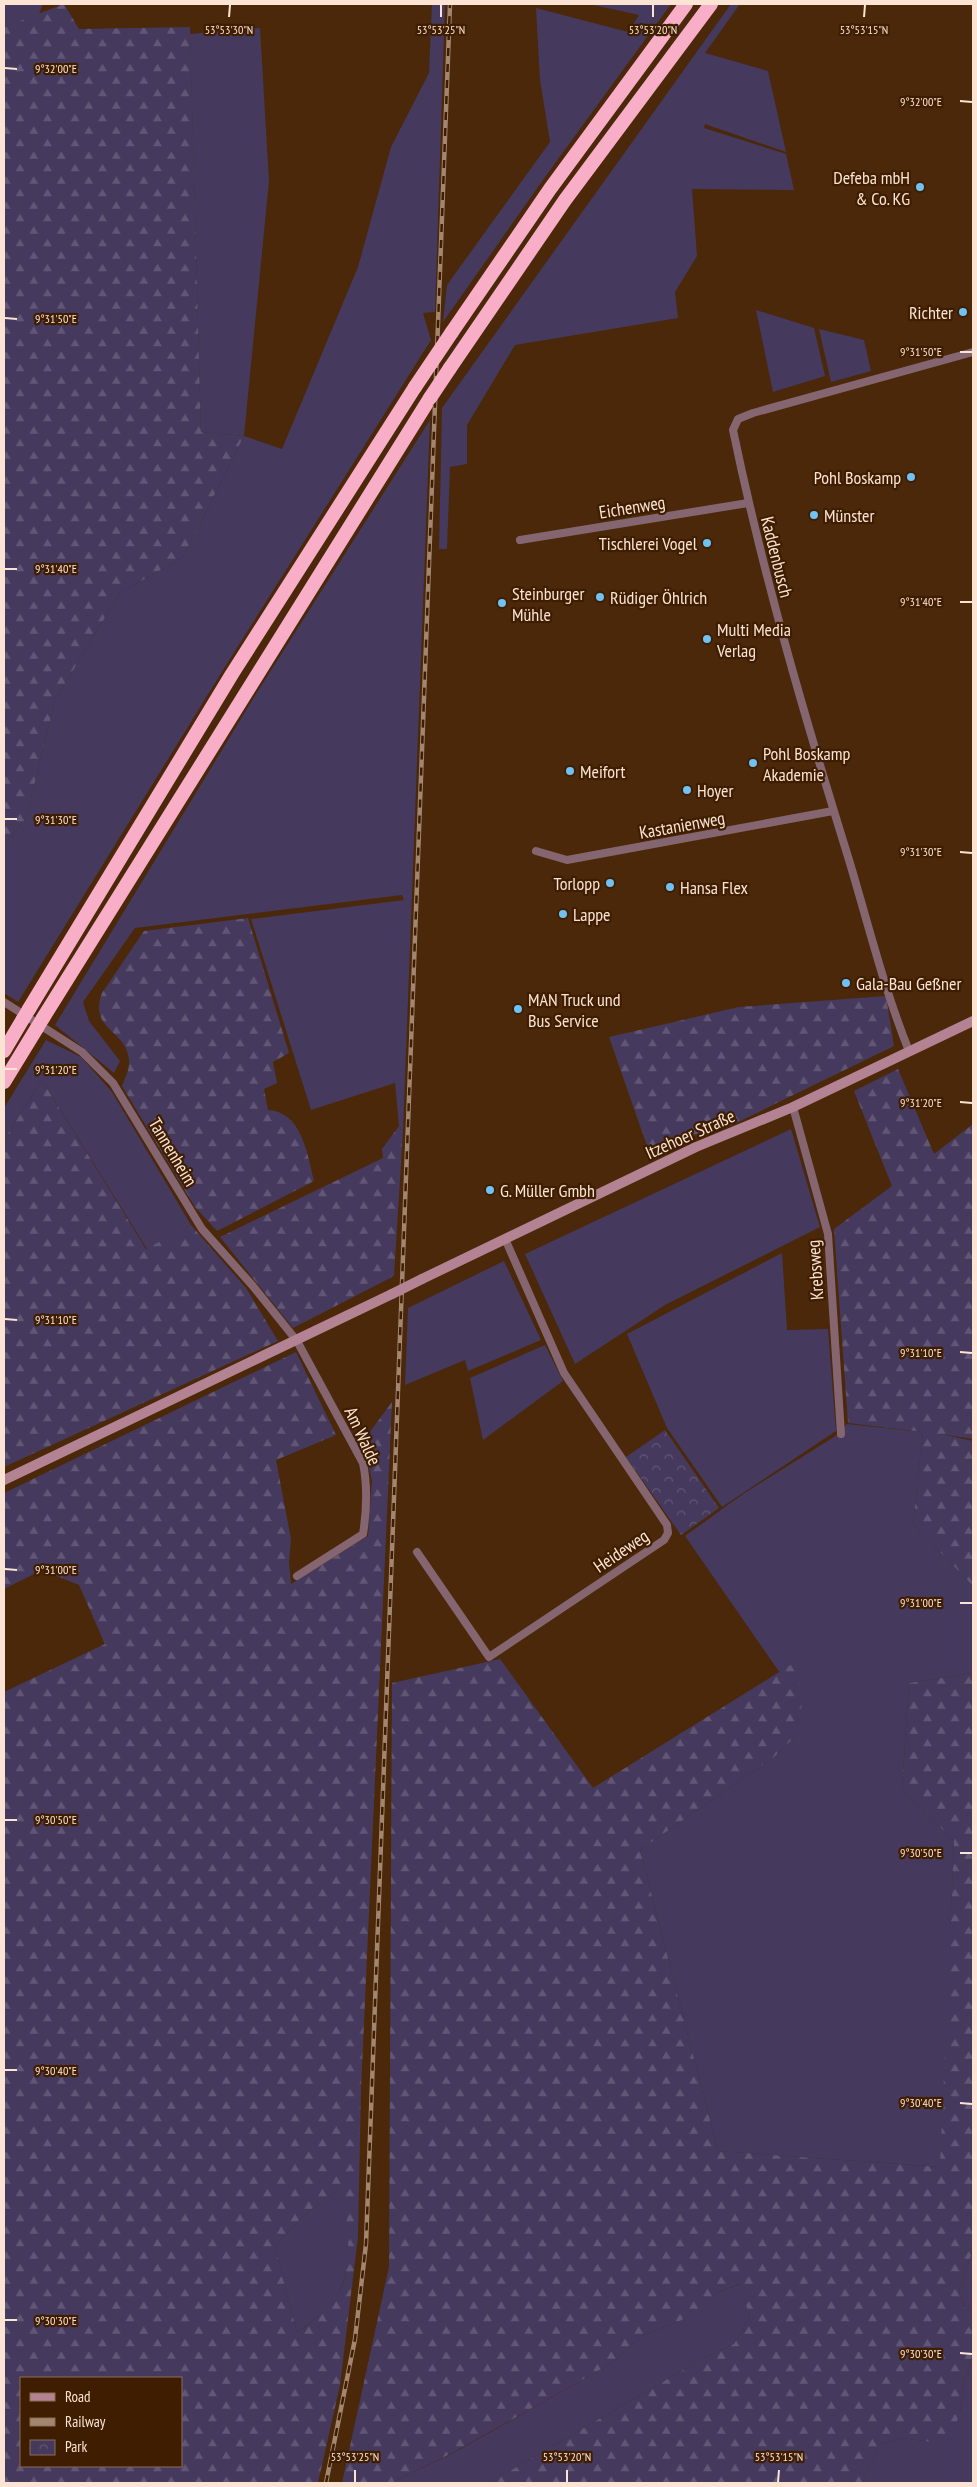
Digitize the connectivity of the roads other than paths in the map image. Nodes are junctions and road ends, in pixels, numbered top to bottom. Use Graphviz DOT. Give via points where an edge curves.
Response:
graph roads {
  1 [pos="686,4"];
  2 [pos="711,4"];
  3 [pos="973,352"];
  4 [pos="748,503"];
  5 [pos="520,540"];
  6 [pos="834,811"];
  7 [pos="536,851"];
  8 [pos="4,1002"];
  9 [pos="973,1021"];
  10 [pos="4,1051"];
  11 [pos="909,1051"];
  12 [pos="4,1082"];
  13 [pos="793,1107"];
  14 [pos="506,1241"];
  15 [pos="297,1341"];
  16 [pos="841,1434"];
  17 [pos="4,1480"];
  18 [pos="417,1552"];
  19 [pos="297,1576"];
  1 -- 10 [label="highway, bridge" via="550,188 415,387 232,674"];
  2 -- 12 [label="highway, bridge" via="571,192 430,398"];
  3 -- 4 [label="street, Kaddenbusch" via="742,416 733,430"];
  4 -- 5 [label="street, Eichenweg"];
  4 -- 6 [label="street, Kaddenbusch" via="781,633"];
  6 -- 7 [label="street, Kastanienweg" via="567,860"];
  6 -- 11 [label="street, Kaddenbusch"];
  8 -- 15 [label="street, Tannenheim" via="82,1052 110,1078 202,1229 252,1284"];
  9 -- 11 [label="main road, Itzehoer Straße"];
  11 -- 13 [label="main road, Itzehoer Straße"];
  13 -- 14 [label="main road, Itzehoer Straße" via="696,1147"];
  13 -- 16 [label="street, Krebsweg" via="828,1234"];
  14 -- 15 [label="main road, Itzehoer Straße, bridge"];
  14 -- 18 [label="street, Heideweg" via="564,1373 667,1525 668,1533 664,1540 489,1657"];
  15 -- 17 [label="main road, Itzehoer Straße"];
  15 -- 19 [label="street, Am Walde" via="363,1463 367,1500 363,1534"];
}
